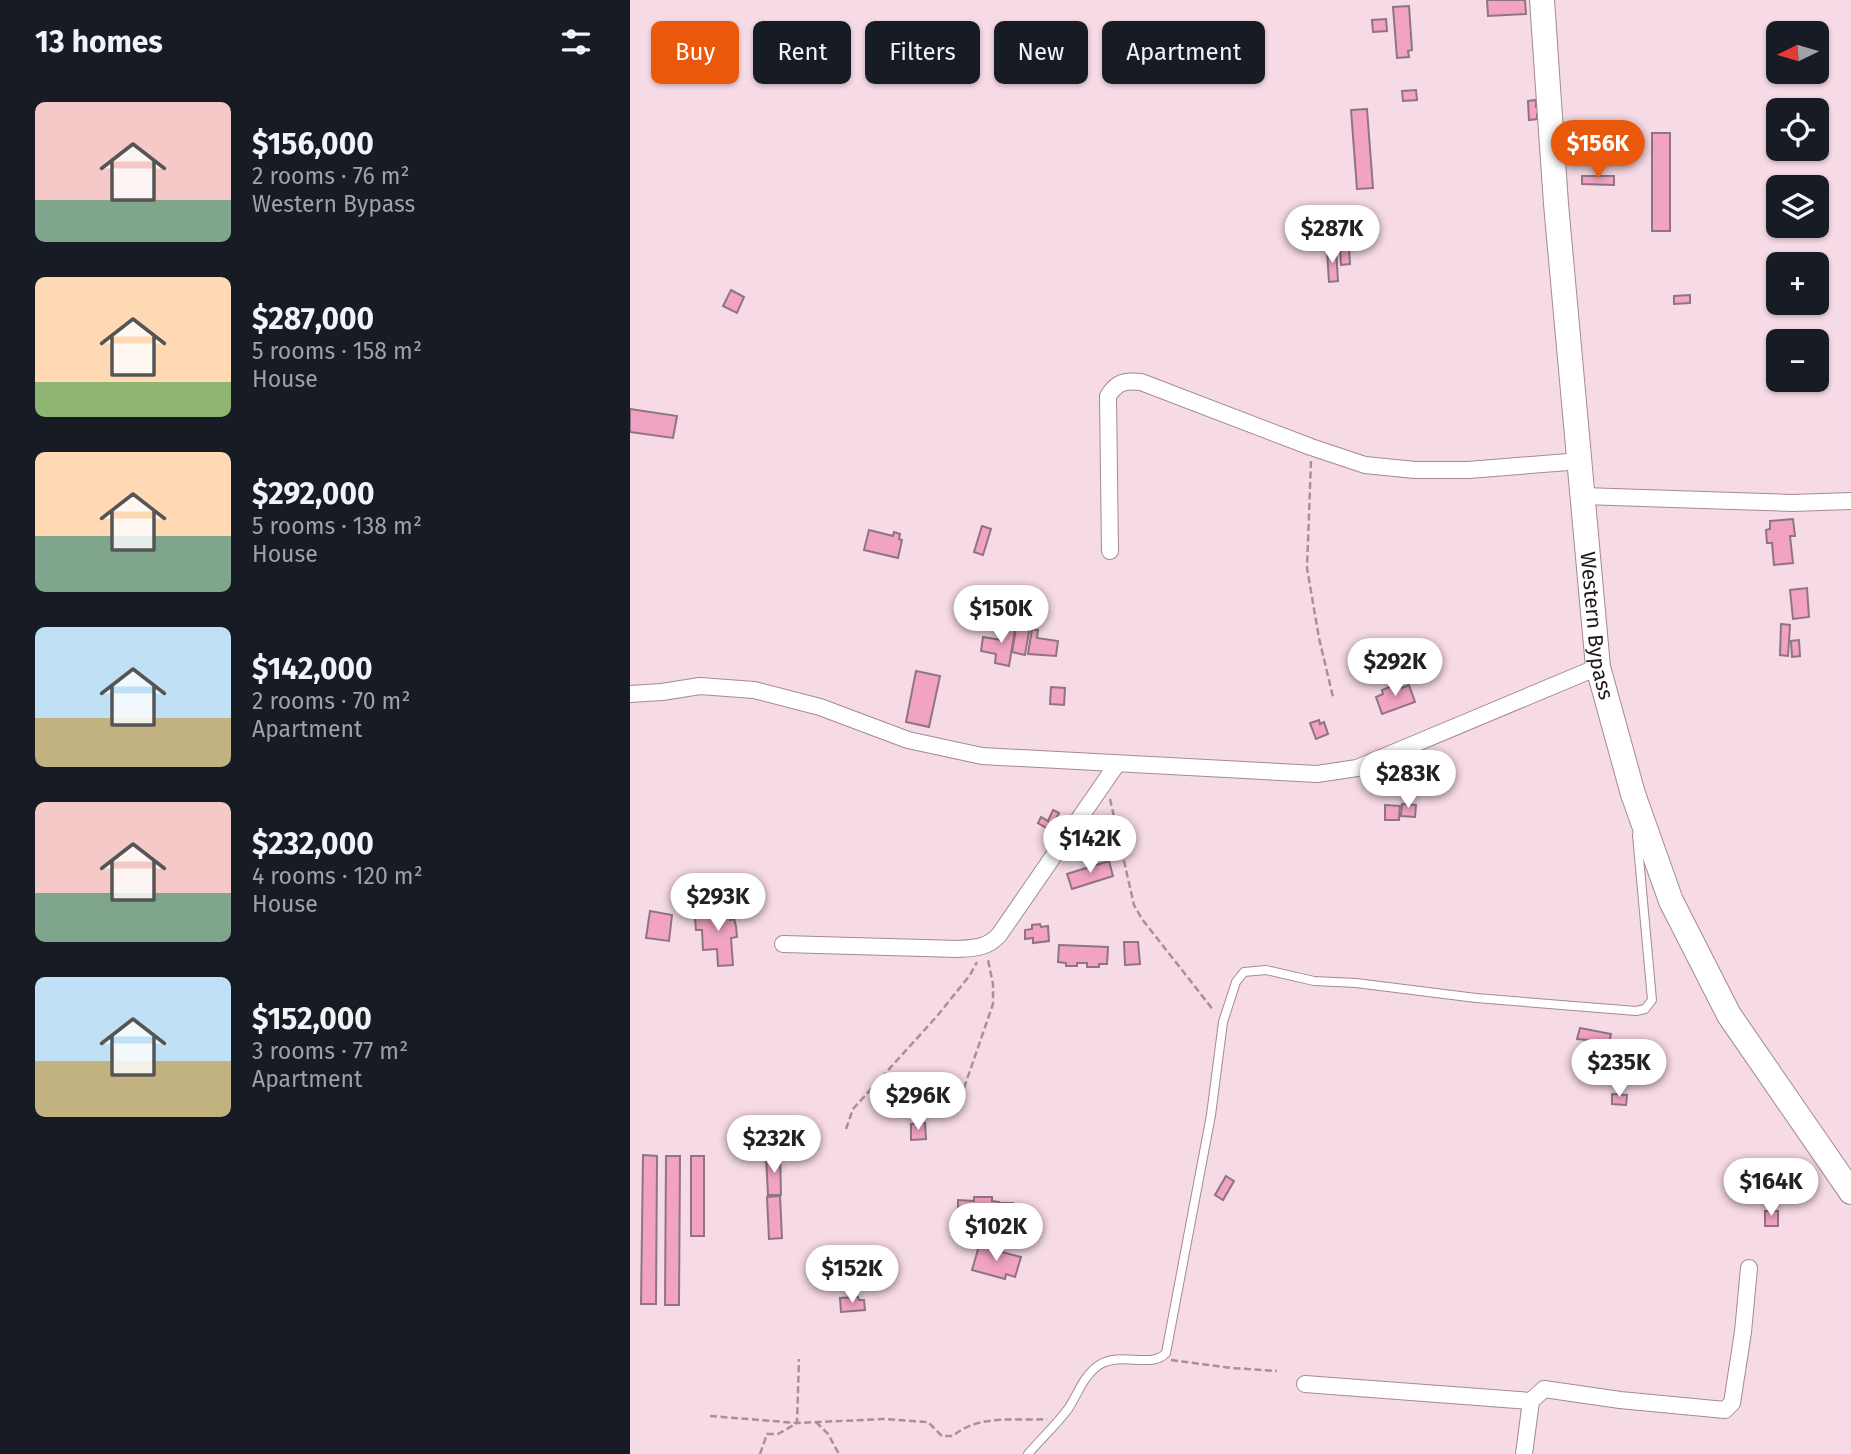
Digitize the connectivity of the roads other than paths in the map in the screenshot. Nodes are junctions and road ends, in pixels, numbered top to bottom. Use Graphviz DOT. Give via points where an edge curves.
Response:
graph roads {
  1 [pos="1542,0"];
  2 [pos="1581,461"];
  3 [pos="1583,496"];
  4 [pos="1851,501"];
  5 [pos="1110,551"];
  6 [pos="1598,667"];
  7 [pos="630,694"];
  8 [pos="1117,764"];
  9 [pos="1633,794"];
  10 [pos="783,944"];
  11 [pos="1851,1192"];
  12 [pos="1749,1268"];
  13 [pos="1305,1384"];
  14 [pos="1531,1401"];
  15 [pos="1028,1454"];
  16 [pos="1524,1454"];
  1 -- 2 [label="main road, Western Bypass"];
  2 -- 3 [label="main road, Western Bypass"];
  2 -- 5 [label="street" via="1468,470 1365,465 1128,380 1116,384 1108,396"];
  3 -- 4 [label="street"];
  3 -- 6 [label="main road, Western Bypass"];
  6 -- 8 [label="street" via="1357,768 1317,774"];
  6 -- 9 [label="main road, Western Bypass"];
  7 -- 8 [label="street" via="700,686 754,690 941,748 982,756"];
  8 -- 10 [label="street" via="999,935 985,947"];
  9 -- 11 [label="main road, Western Bypass" via="1671,901 1729,1015"];
  9 -- 15 [label="lane" via="1652,1000 1645,1009 1476,998 1314,981 1266,970 1244,972 1236,982 1223,1022 1211,1115 1166,1353 1152,1361 1105,1362 1087,1376 1061,1418"];
  12 -- 14 [label="street" via="1732,1403 1726,1410 1544,1390"];
  13 -- 14 [label="street"];
  14 -- 16 [label="street"];
}
